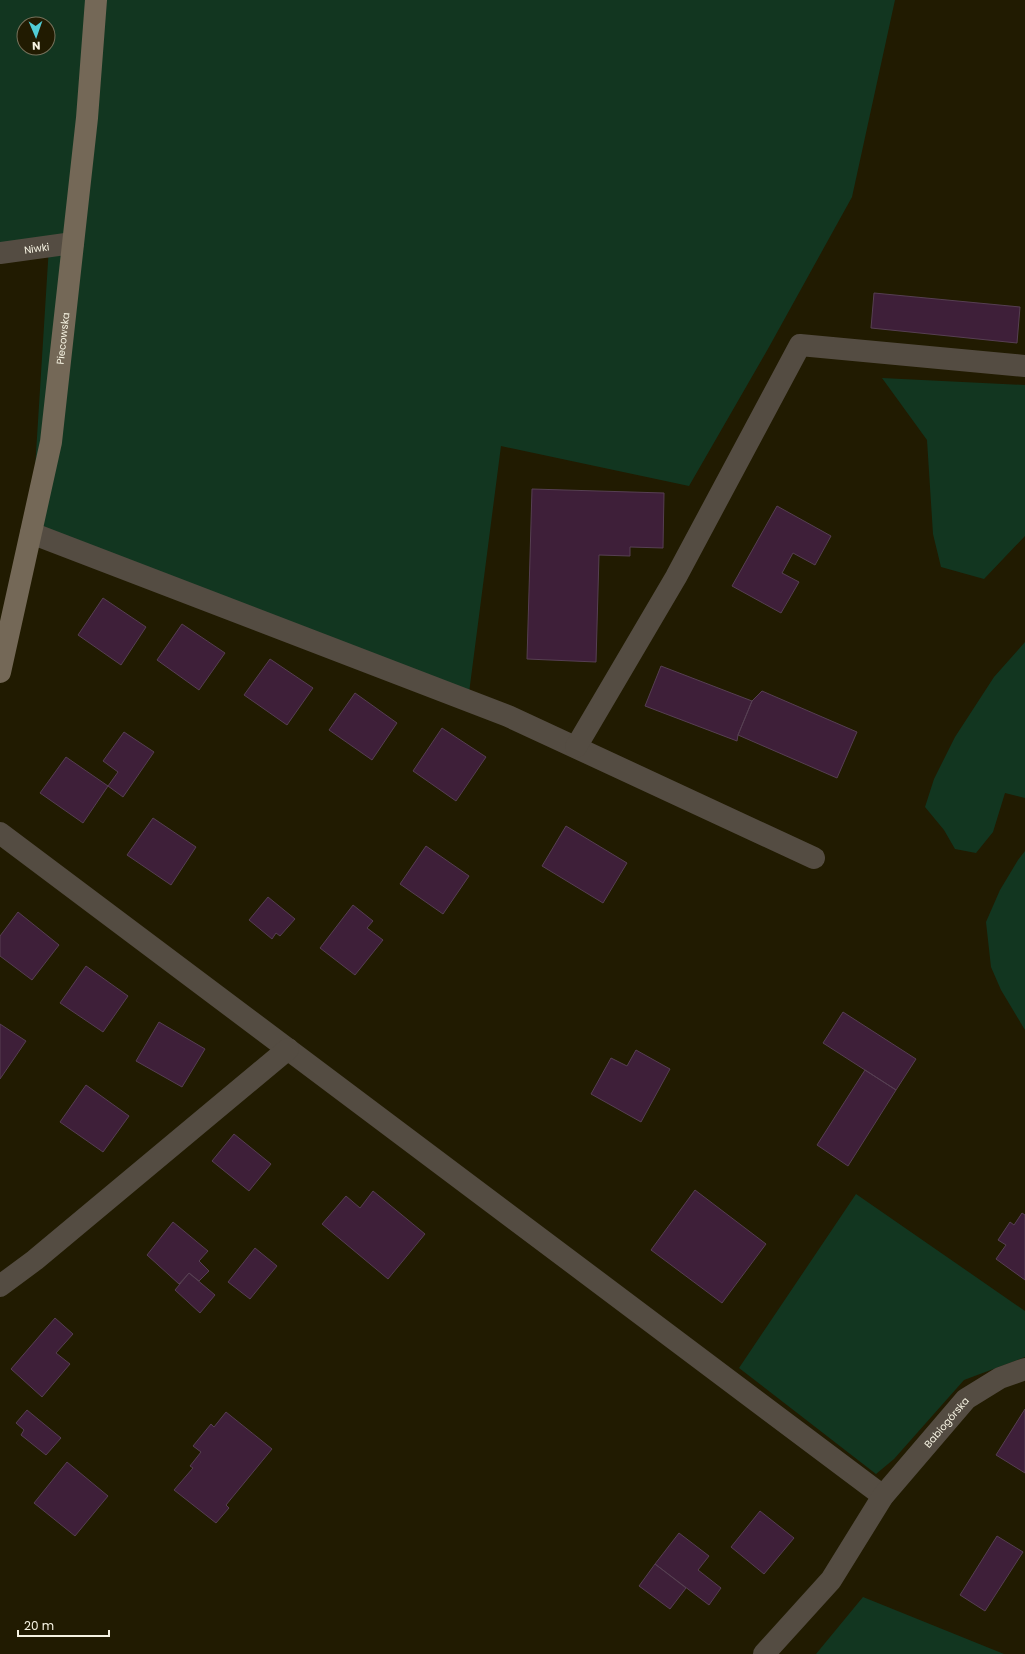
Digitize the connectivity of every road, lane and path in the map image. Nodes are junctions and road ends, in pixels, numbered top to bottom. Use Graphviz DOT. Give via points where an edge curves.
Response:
graph roads {
  1 [pos="96,0"];
  2 [pos="73,243"];
  3 [pos="0,252"];
  4 [pos="1025,366"];
  5 [pos="31,533"];
  6 [pos="0,672"];
  7 [pos="576,747"];
  8 [pos="0,833"];
  9 [pos="814,858"];
  10 [pos="288,1049"];
  11 [pos="0,1286"];
  12 [pos="1025,1369"];
  13 [pos="883,1496"];
  14 [pos="764,1654"];
  1 -- 2 [label="street, Piecowska" via="87,118"];
  2 -- 3 [label="street, Niwki"];
  2 -- 5 [label="street, Piecowska" via="51,442"];
  4 -- 7 [label="street" via="800,345 676,577"];
  5 -- 6 [label="street, Piecowska"];
  5 -- 7 [label="street" via="508,716"];
  7 -- 9 [label="street"];
  8 -- 10 [label="street"];
  10 -- 11 [label="street" via="35,1260"];
  10 -- 13 [label="street"];
  12 -- 13 [label="street, Babiogórska" via="1000,1378 966,1399"];
  13 -- 14 [label="street, Babiogórska" via="831,1580"];
}
